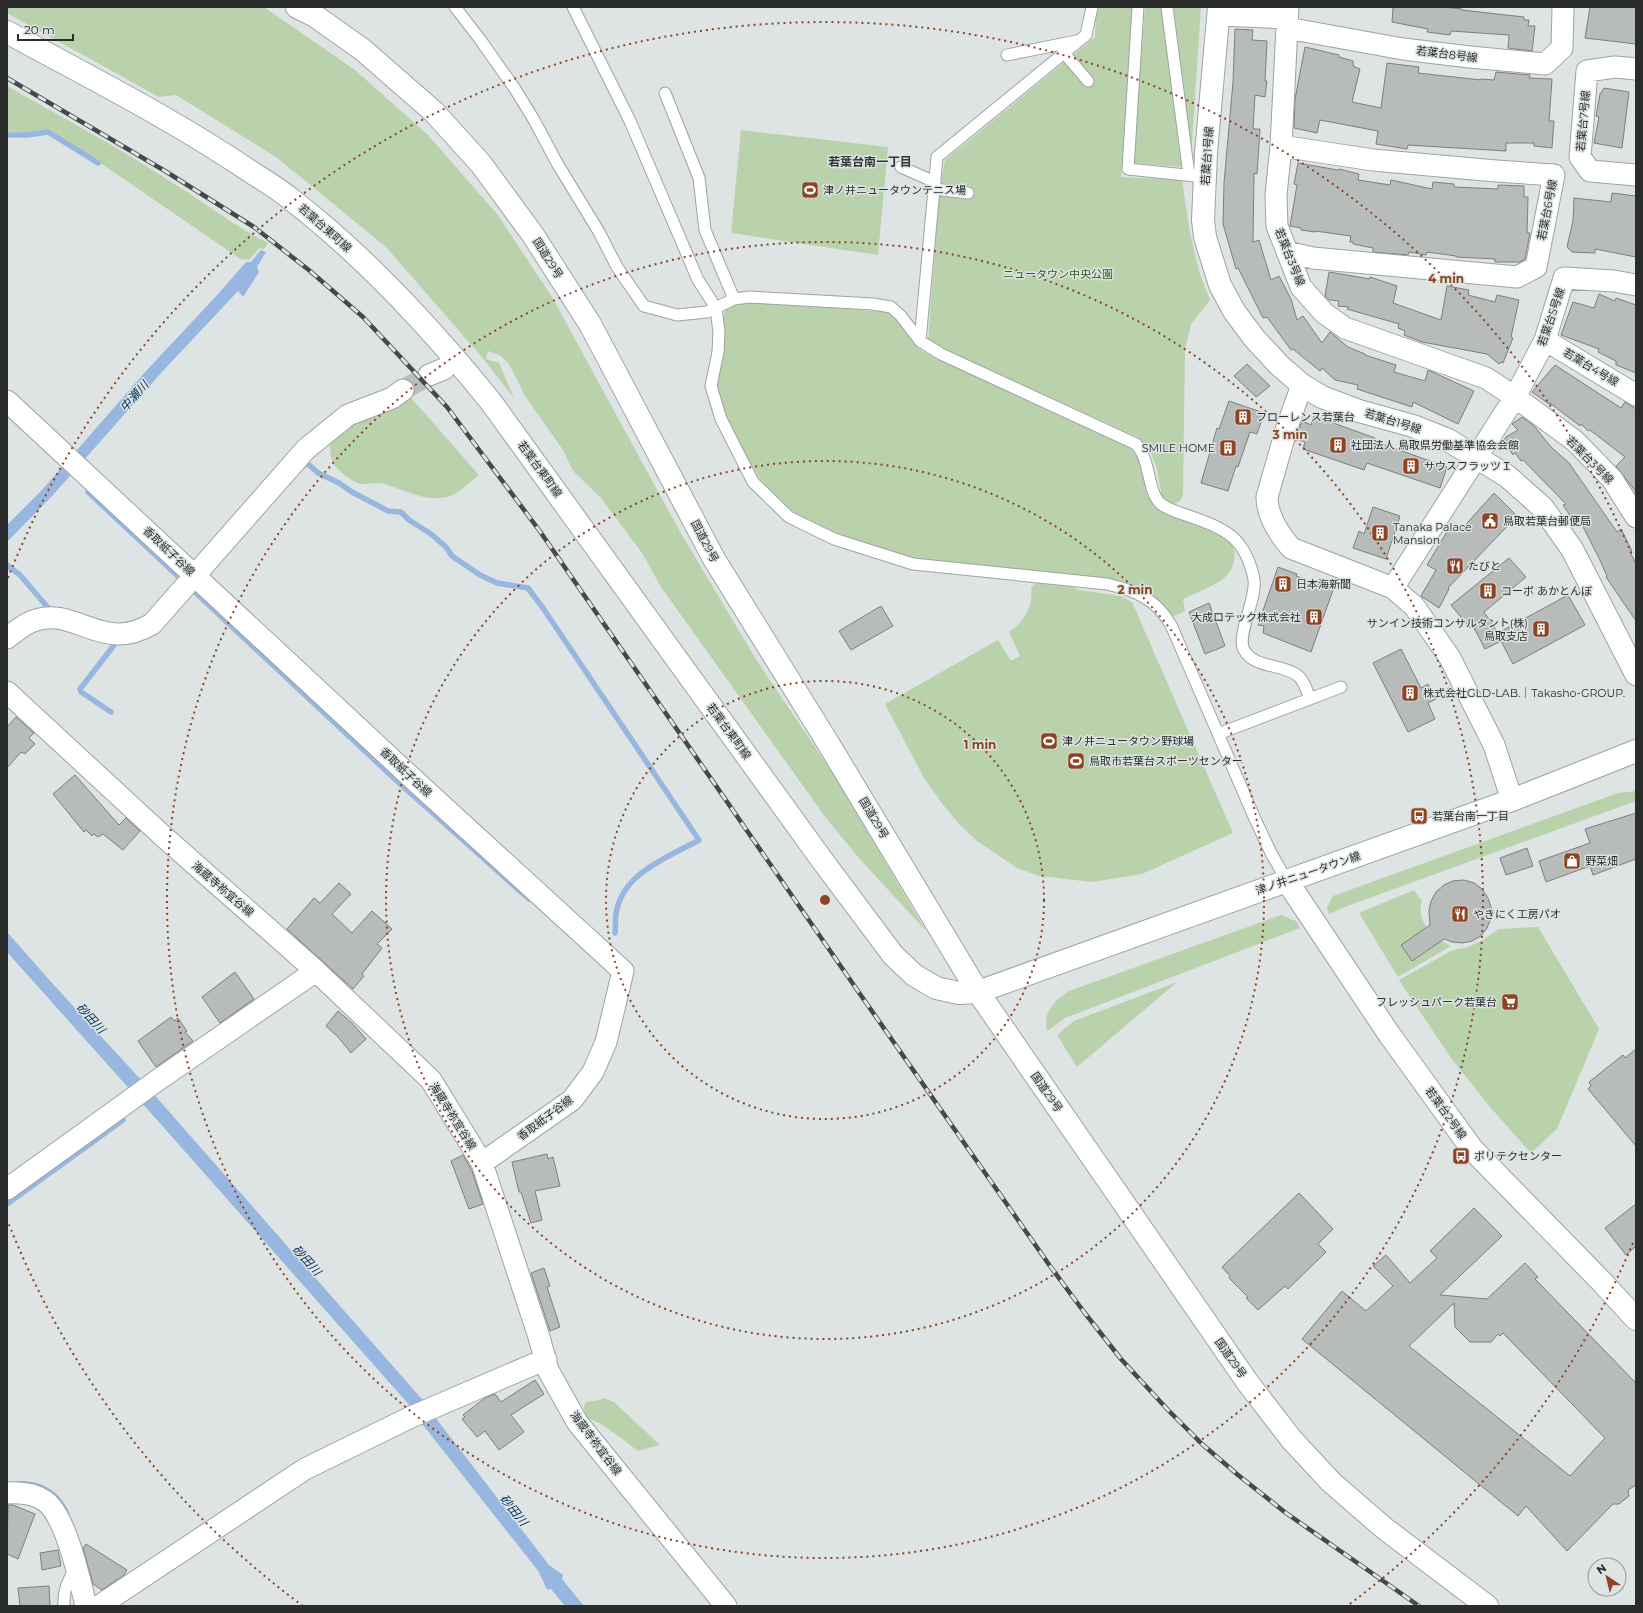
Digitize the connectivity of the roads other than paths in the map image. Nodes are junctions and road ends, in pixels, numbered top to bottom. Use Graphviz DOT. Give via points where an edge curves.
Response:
graph roads {
  1 [pos="297,7"];
  2 [pos="455,7"];
  3 [pos="574,7"];
  4 [pos="1092,7"];
  5 [pos="1138,7"];
  6 [pos="1167,7"];
  7 [pos="1563,7"];
  8 [pos="1219,11"];
  9 [pos="1287,18"];
  10 [pos="7,32"];
  11 [pos="1079,41"];
  12 [pos="1064,53"];
  13 [pos="1007,55"];
  14 [pos="1636,69"];
  15 [pos="1088,81"];
  16 [pos="665,93"];
  17 [pos="1281,146"];
  18 [pos="901,167"];
  19 [pos="1636,175"];
  20 [pos="1197,176"];
  21 [pos="935,185"];
  22 [pos="968,193"];
  23 [pos="1286,252"];
  24 [pos="1636,285"];
  25 [pos="734,299"];
  26 [pos="716,308"];
  27 [pos="1546,340"];
  28 [pos="920,342"];
  29 [pos="1302,385"];
  30 [pos="403,390"];
  31 [pos="1636,395"];
  32 [pos="1515,397"];
  33 [pos="7,400"];
  34 [pos="1477,457"];
  35 [pos="1636,517"];
  36 [pos="194,575"];
  37 [pos="1393,588"];
  38 [pos="7,638"];
  39 [pos="1636,674"];
  40 [pos="1341,687"];
  41 [pos="7,692"];
  42 [pos="1310,699"];
  43 [pos="1218,734"];
  44 [pos="1636,751"];
  45 [pos="1512,800"];
  46 [pos="1287,880"];
  47 [pos="316,971"];
  48 [pos="978,992"];
  49 [pos="482,1163"];
  50 [pos="7,1189"];
  51 [pos="1636,1319"];
  52 [pos="546,1359"];
  53 [pos="7,1493"];
  54 [pos="76,1569"];
  55 [pos="64,1606"];
  56 [pos="86,1606"];
  57 [pos="99,1606"];
  58 [pos="726,1606"];
  59 [pos="1487,1606"];
  1 -- 48 [label="main road, 国道29号" via="315,16 363,50 434,112 481,164 533,234 590,324 714,559"];
  2 -- 26 [label="lane" via="515,88 617,267 644,306 677,315 707,312"];
  3 -- 26 [label="lane" via="630,121 698,280"];
  4 -- 11 [label="lane" via="1086,35"];
  5 -- 20 [label="lane" via="1128,169"];
  6 -- 20 [label="lane"];
  7 -- 9 [label="street, 若葉台8号線" via="1562,48 1545,64 1403,48"];
  8 -- 9 [label="street, 若葉台8号線"];
  8 -- 20 [label="main road, 若葉台1号線"];
  9 -- 17 [label="street, 若葉台3号線"];
  10 -- 48 [label="main road, 若葉台東町線" via="155,112 212,145 267,182 292,199 350,249 403,301 458,360 492,402 893,955 914,975 936,988 959,993"];
  11 -- 12 [label="lane"];
  11 -- 13 [label="lane"];
  12 -- 15 [label="lane"];
  12 -- 21 [label="lane" via="937,157"];
  14 -- 19 [label="street, 若葉台7号線" via="1615,67 1587,71 1580,157 1590,171"];
  16 -- 25 [label="lane" via="699,178 705,230"];
  17 -- 23 [label="street, 若葉台3号線" via="1276,195 1277,226"];
  17 -- 23 [label="street, 若葉台6号線" via="1373,160 1554,175 1536,267 1517,277 1313,258"];
  18 -- 21 [label="lane"];
  20 -- 29 [label="main road, 若葉台1号線" via="1205,237 1220,285 1254,338"];
  21 -- 22 [label="lane"];
  21 -- 28 [label="lane"];
  23 -- 32 [label="street, 若葉台3号線" via="1301,287 1324,313 1345,328 1486,378"];
  24 -- 27 [label="street, 若葉台5号線" via="1564,278"];
  25 -- 26 [label="lane"];
  25 -- 28 [label="lane" via="749,297 837,301 892,307"];
  26 -- 43 [label="lane" via="718,352 711,386 720,419 754,482 789,517 834,539 913,564 1107,584 1146,597 1164,613 1171,625"];
  27 -- 31 [label="street, 若葉台4号線"];
  27 -- 32 [label="street, 若葉台5号線"];
  28 -- 42 [label="lane" via="1136,444 1145,459 1155,496 1161,504 1216,526 1230,534 1242,546 1254,580 1253,597 1241,640 1244,650 1253,660 1298,675"];
  29 -- 34 [label="main road, 若葉台1号線" via="1322,397 1359,411 1413,426 1441,437"];
  29 -- 37 [label="street" via="1287,427 1267,497 1267,506 1281,537 1291,548"];
  30 -- 36 [label="street" via="392,398 348,415 306,448"];
  32 -- 34 [label="street"];
  32 -- 35 [label="street, 若葉台3号線" via="1575,441 1612,479"];
  33 -- 36 [label="street, 香取紙子谷線"];
  34 -- 37 [label="street"];
  34 -- 39 [label="main road, 若葉台1号線" via="1507,476 1543,508 1572,549"];
  36 -- 38 [label="street" via="152,624 141,630 118,634 105,633 61,619 49,618 32,621"];
  36 -- 49 [label="street, 香取紙子谷線" via="623,971 606,1042 593,1072 572,1100"];
  37 -- 45 [label="street" via="1414,606 1450,658 1494,744"];
  40 -- 42 [label="lane"];
  41 -- 47 [label="street, 海蔵寺祢宜谷線" via="164,837"];
  42 -- 43 [label="lane"];
  43 -- 46 [label="lane" via="1271,853"];
  44 -- 45 [label="main road, 津ノ井ニュータウン線"];
  45 -- 46 [label="main road, 津ノ井ニュータウン線"];
  46 -- 48 [label="main road, 津ノ井ニュータウン線"];
  46 -- 51 [label="main road, 若葉台2号線" via="1389,1034 1472,1149"];
  47 -- 49 [label="street, 海蔵寺祢宜谷線" via="431,1080"];
  47 -- 50 [label="street"];
  48 -- 59 [label="main road, 国道29号" via="1248,1383 1292,1440 1331,1482 1384,1528"];
  49 -- 52 [label="street, 海蔵寺祢宜谷線"];
  52 -- 57 [label="street" via="411,1417 305,1469"];
  52 -- 58 [label="street, 海蔵寺祢宜谷線" via="548,1370 577,1422"];
  53 -- 54 [label="street" via="31,1494 46,1502 59,1517"];
  54 -- 55 [label="lane" via="67,1582 63,1596"];
  54 -- 56 [label="street"];
}
